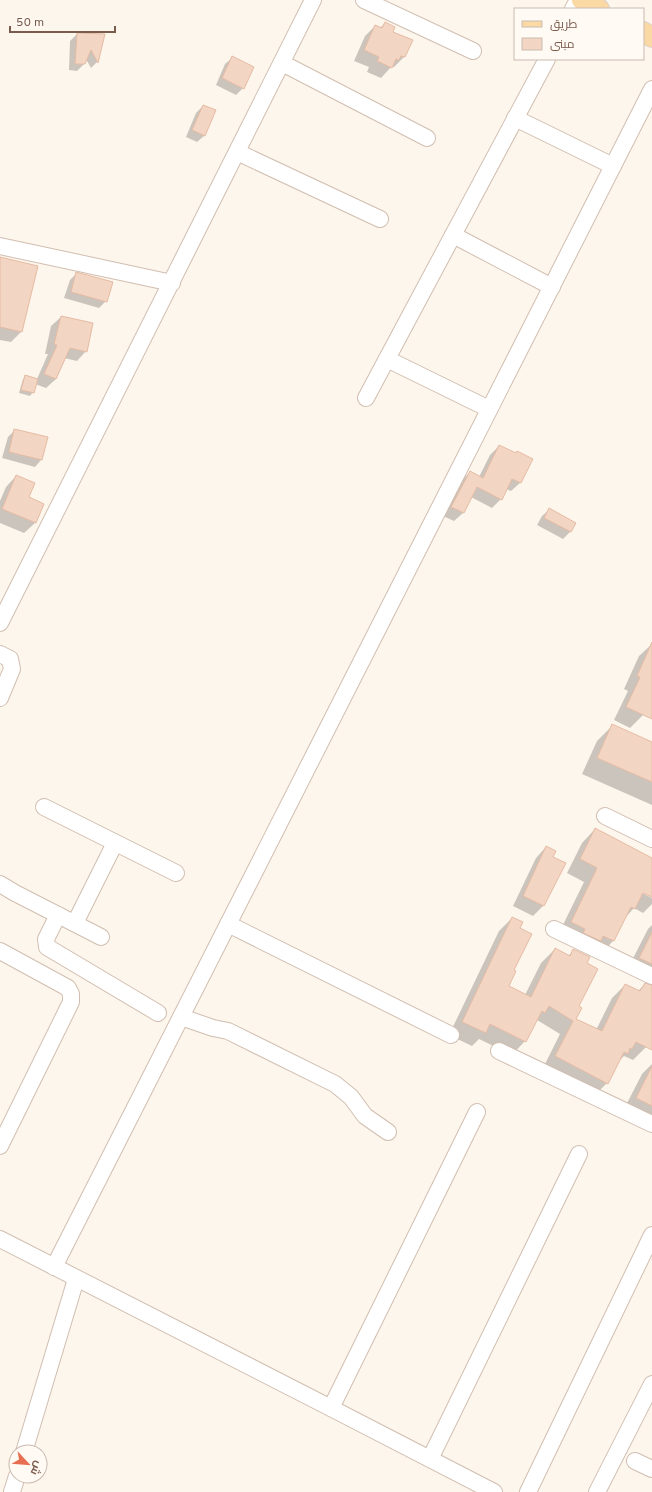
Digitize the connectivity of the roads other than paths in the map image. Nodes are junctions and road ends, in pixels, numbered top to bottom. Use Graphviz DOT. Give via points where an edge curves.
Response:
graph roads {
  1 [pos="313,0"];
  2 [pos="364,0"];
  3 [pos="582,0"];
  4 [pos="597,8"];
  5 [pos="473,51"];
  6 [pos="545,60"];
  7 [pos="282,63"];
  8 [pos="652,89"];
  9 [pos="515,118"];
  10 [pos="427,138"];
  11 [pos="238,152"];
  12 [pos="613,166"];
  13 [pos="380,219"];
  14 [pos="453,234"];
  15 [pos="0,246"];
  16 [pos="172,283"];
  17 [pos="552,287"];
  18 [pos="386,359"];
  19 [pos="366,398"];
  20 [pos="490,410"];
  21 [pos="0,623"];
  22 [pos="0,654"];
  23 [pos="0,698"];
  24 [pos="44,807"];
  25 [pos="605,816"];
  26 [pos="652,839"];
  27 [pos="115,843"];
  28 [pos="176,873"];
  29 [pos="0,884"];
  30 [pos="58,914"];
  31 [pos="75,923"];
  32 [pos="228,924"];
  33 [pos="554,929"];
  34 [pos="101,937"];
  35 [pos="0,952"];
  36 [pos="652,976"];
  37 [pos="158,1013"];
  38 [pos="181,1017"];
  39 [pos="451,1035"];
  40 [pos="499,1051"];
  41 [pos="477,1112"];
  42 [pos="652,1124"];
  43 [pos="388,1132"];
  44 [pos="0,1146"];
  45 [pos="579,1154"];
  46 [pos="652,1235"];
  47 [pos="0,1239"];
  48 [pos="54,1267"];
  49 [pos="76,1278"];
  50 [pos="652,1384"];
  51 [pos="332,1408"];
  52 [pos="26,1444"];
  53 [pos="430,1460"];
  54 [pos="635,1461"];
  55 [pos="652,1470"];
  56 [pos="494,1492"];
  57 [pos="528,1492"];
  58 [pos="597,1492"];
  1 -- 7 [label="street"];
  2 -- 5 [label="street"];
  3 -- 4 [label="main road"];
  6 -- 9 [label="street"];
  7 -- 10 [label="street"];
  7 -- 11 [label="street"];
  8 -- 12 [label="street"];
  9 -- 12 [label="street"];
  9 -- 14 [label="street"];
  11 -- 13 [label="street"];
  11 -- 16 [label="street"];
  12 -- 17 [label="street"];
  14 -- 17 [label="street"];
  14 -- 18 [label="street"];
  15 -- 16 [label="street"];
  16 -- 21 [label="street"];
  17 -- 20 [label="street"];
  18 -- 19 [label="street"];
  18 -- 20 [label="street"];
  20 -- 32 [label="street"];
  22 -- 23 [label="street" via="10,659 12,669"];
  24 -- 27 [label="street"];
  25 -- 26 [label="street"];
  27 -- 28 [label="street"];
  27 -- 31 [label="street"];
  29 -- 30 [label="street"];
  30 -- 31 [label="street"];
  30 -- 37 [label="street" via="46,939 46,947"];
  31 -- 34 [label="street"];
  32 -- 38 [label="street"];
  32 -- 39 [label="street"];
  33 -- 36 [label="street"];
  35 -- 44 [label="street" via="68,988 71,1002"];
  38 -- 43 [label="street" via="228,1032 335,1084 350,1097 365,1116"];
  38 -- 48 [label="street"];
  40 -- 42 [label="street"];
  41 -- 51 [label="street"];
  45 -- 53 [label="street"];
  46 -- 57 [label="street"];
  47 -- 48 [label="street"];
  48 -- 49 [label="street"];
  49 -- 51 [label="street"];
  49 -- 52 [label="street"];
  50 -- 58 [label="street"];
  51 -- 53 [label="street"];
  53 -- 56 [label="street"];
  54 -- 55 [label="street"];
}
